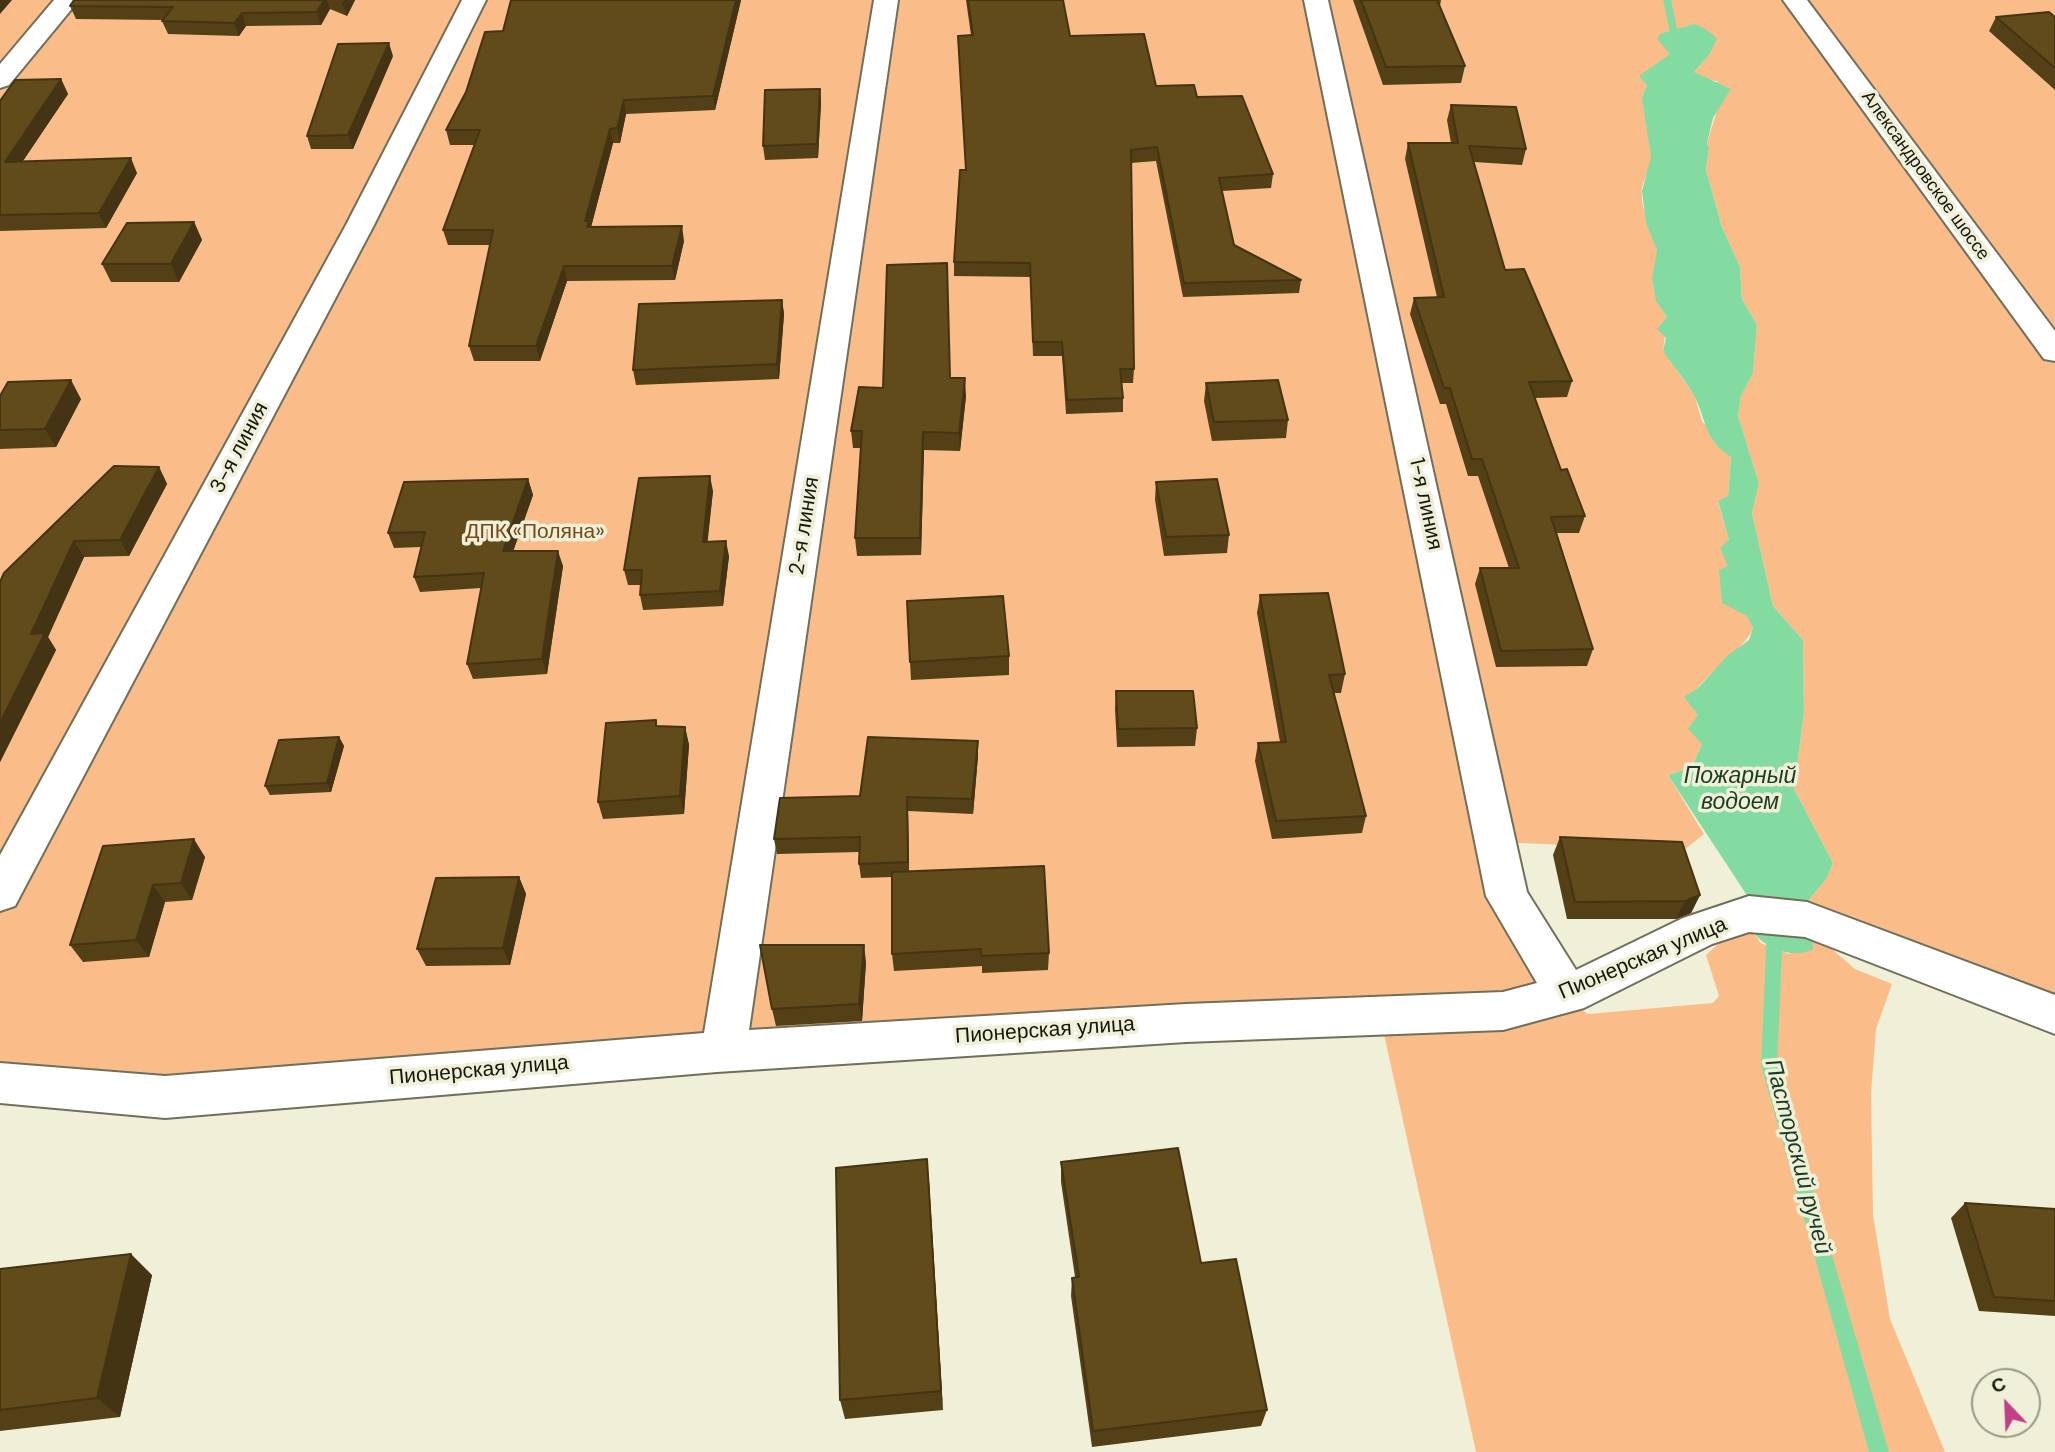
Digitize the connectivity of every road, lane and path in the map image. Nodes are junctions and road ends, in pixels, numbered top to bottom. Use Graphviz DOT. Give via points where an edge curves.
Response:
graph roads {
  1 [pos="67,0"];
  2 [pos="474,0"];
  3 [pos="886,0"];
  4 [pos="1316,0"];
  5 [pos="1795,0"];
  6 [pos="0,80"];
  7 [pos="2055,352"];
  8 [pos="0,894"];
  9 [pos="1568,995"];
  10 [pos="2055,1015"];
  11 [pos="723,1052"];
  12 [pos="0,1083"];
  1 -- 6 [label="street"];
  2 -- 8 [label="street, 3-я линия" via="353,237"];
  3 -- 11 [label="street, 2-я линия"];
  4 -- 9 [label="street, 1-я линия" via="1507,896"];
  5 -- 7 [label="street, Александровское шоссе"];
  9 -- 10 [label="street, Пионерская улица" via="1698,931 1749,914 1807,920"];
  9 -- 11 [label="street, Пионерская улица" via="1503,1011 1186,1023"];
  11 -- 12 [label="street, Пионерская улица" via="165,1097"];
}
